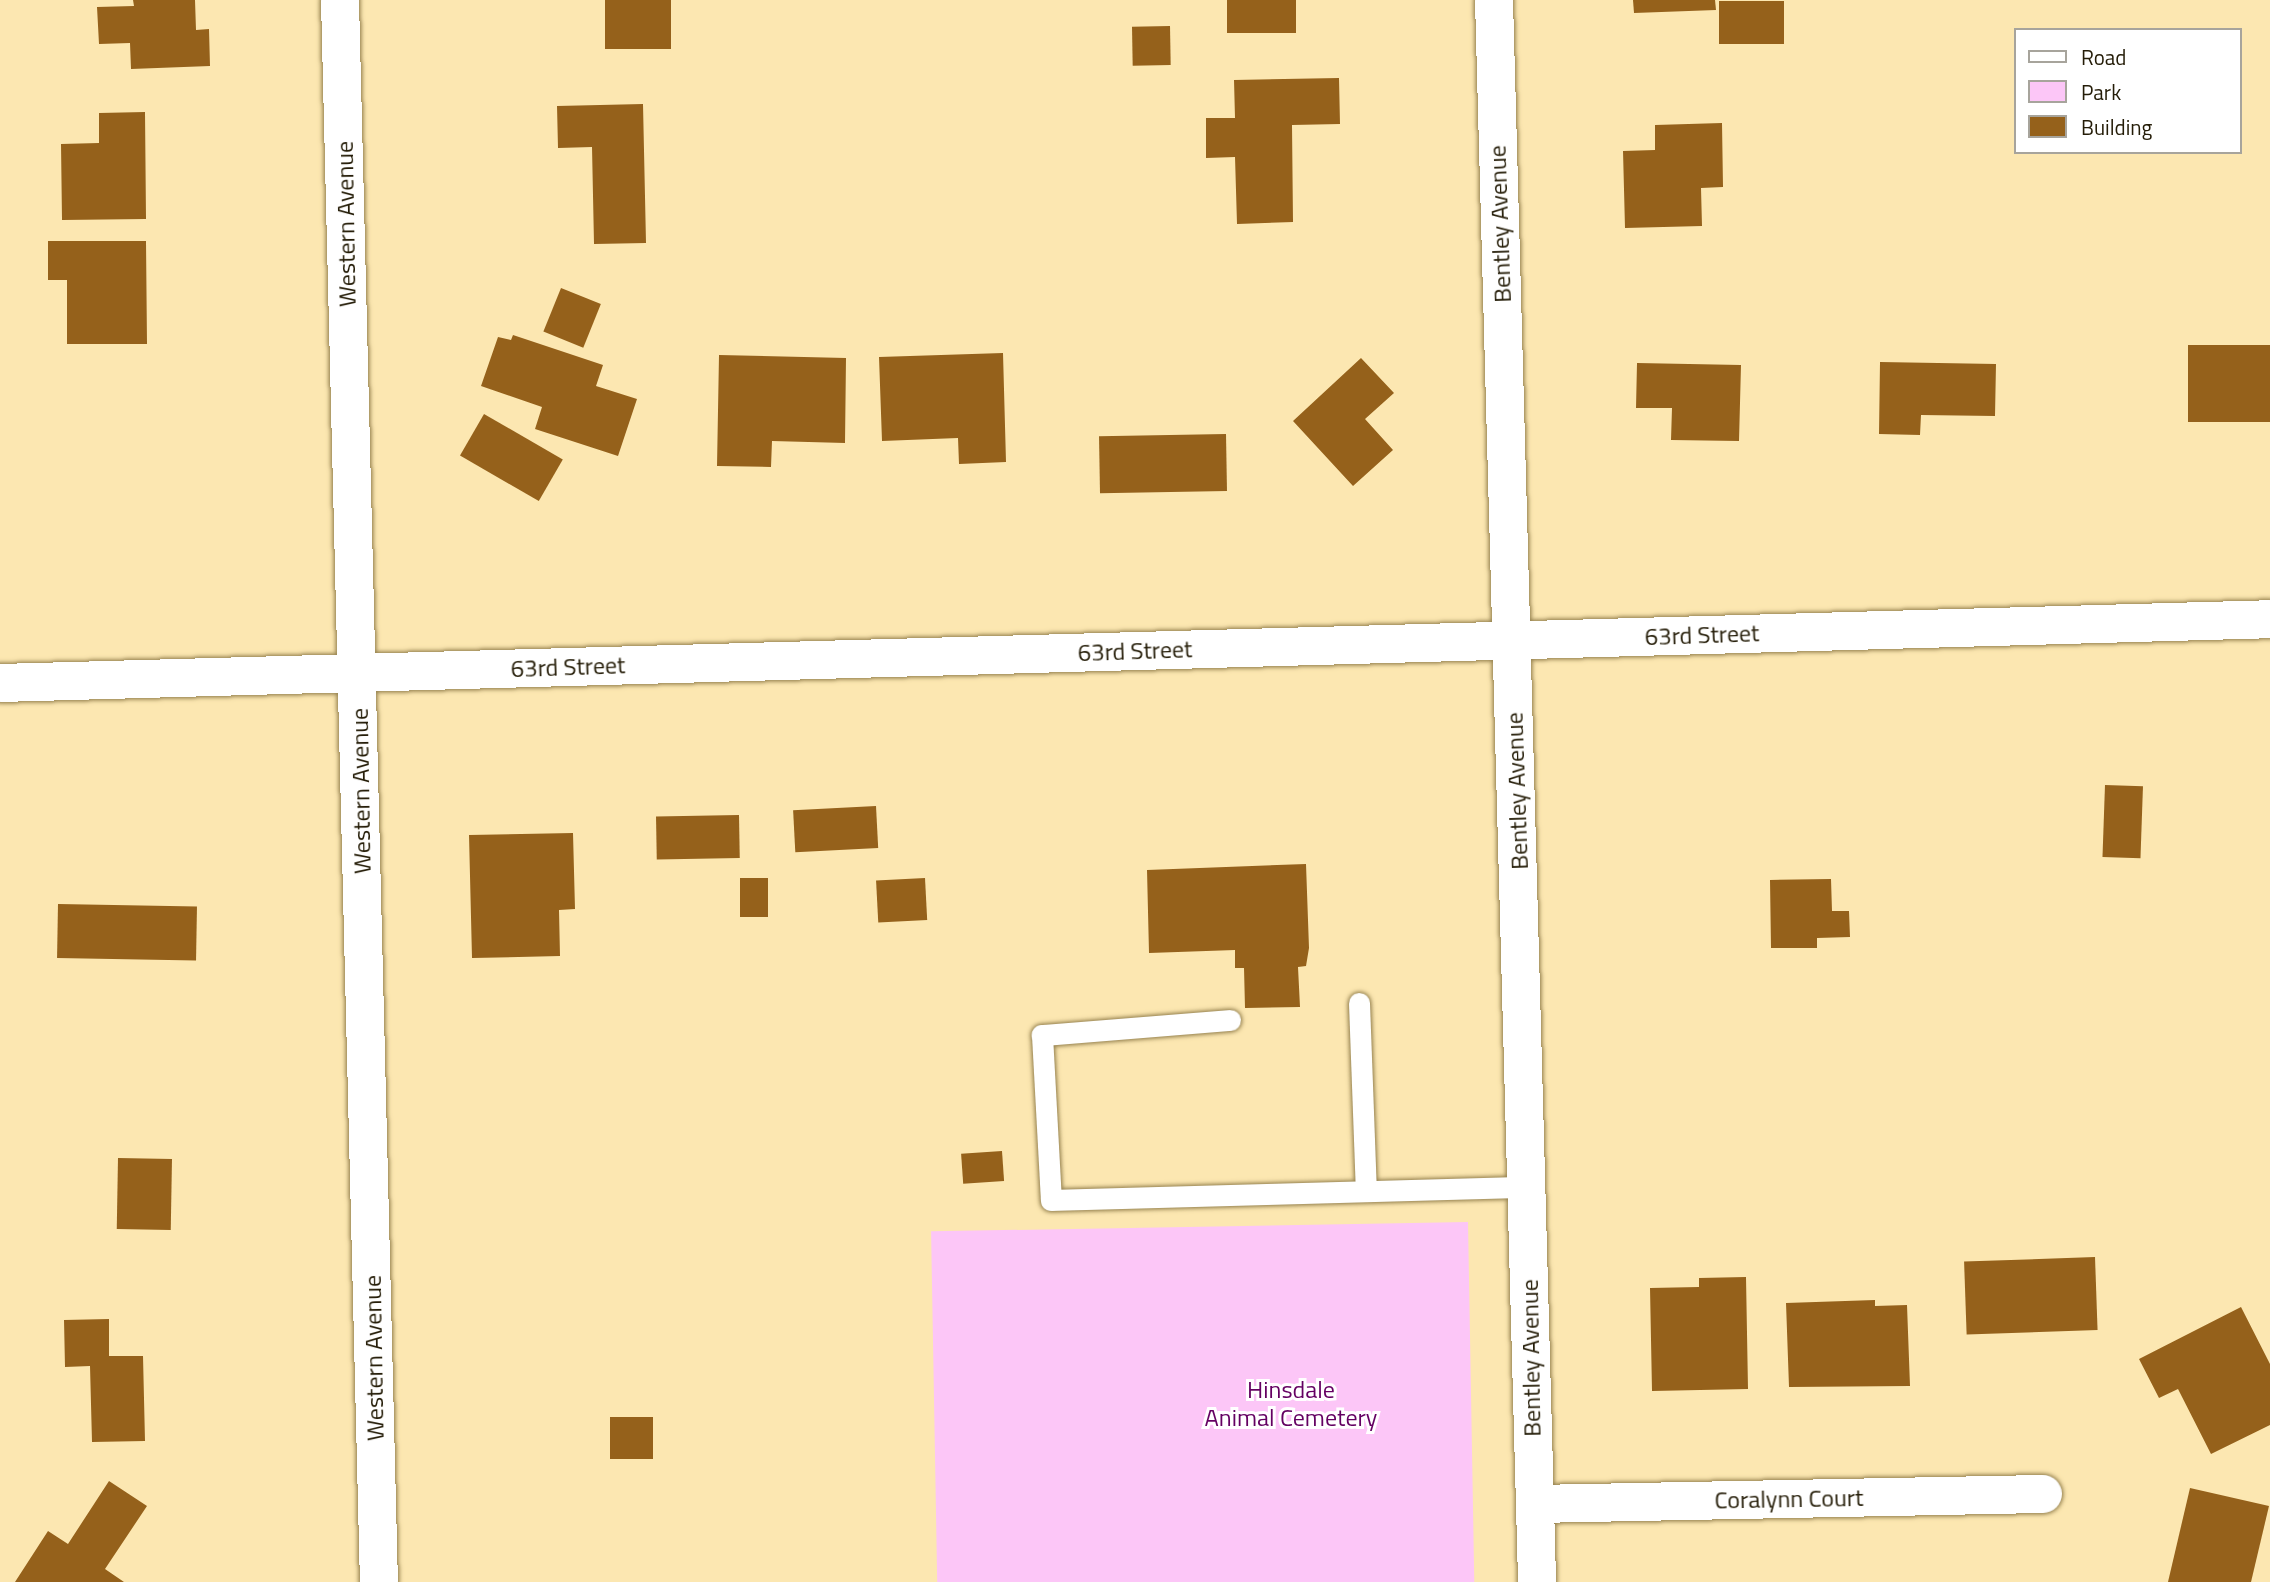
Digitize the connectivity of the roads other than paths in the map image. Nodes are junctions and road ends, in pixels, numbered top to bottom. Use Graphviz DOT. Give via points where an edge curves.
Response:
graph roads {
  1 [pos="340,0"];
  2 [pos="1494,0"];
  3 [pos="2270,619"];
  4 [pos="1511,640"];
  5 [pos="358,673"];
  6 [pos="0,683"];
  7 [pos="1359,1003"];
  8 [pos="1230,1020"];
  9 [pos="1527,1187"];
  10 [pos="1366,1191"];
  11 [pos="2043,1494"];
  12 [pos="1535,1504"];
  13 [pos="379,1582"];
  14 [pos="1537,1582"];
  1 -- 5 [label="street, Western Avenue"];
  2 -- 4 [label="street, Bentley Avenue"];
  3 -- 4 [label="street, 63rd Street"];
  4 -- 5 [label="street, 63rd Street"];
  4 -- 9 [label="street, Bentley Avenue"];
  5 -- 6 [label="street, 63rd Street"];
  5 -- 13 [label="street, Western Avenue"];
  7 -- 10 [label="lane"];
  8 -- 10 [label="lane" via="1042,1035 1051,1200"];
  9 -- 10 [label="lane"];
  9 -- 12 [label="street, Bentley Avenue"];
  11 -- 12 [label="street, Coralynn Court"];
  12 -- 14 [label="street, Bentley Avenue"];
}
